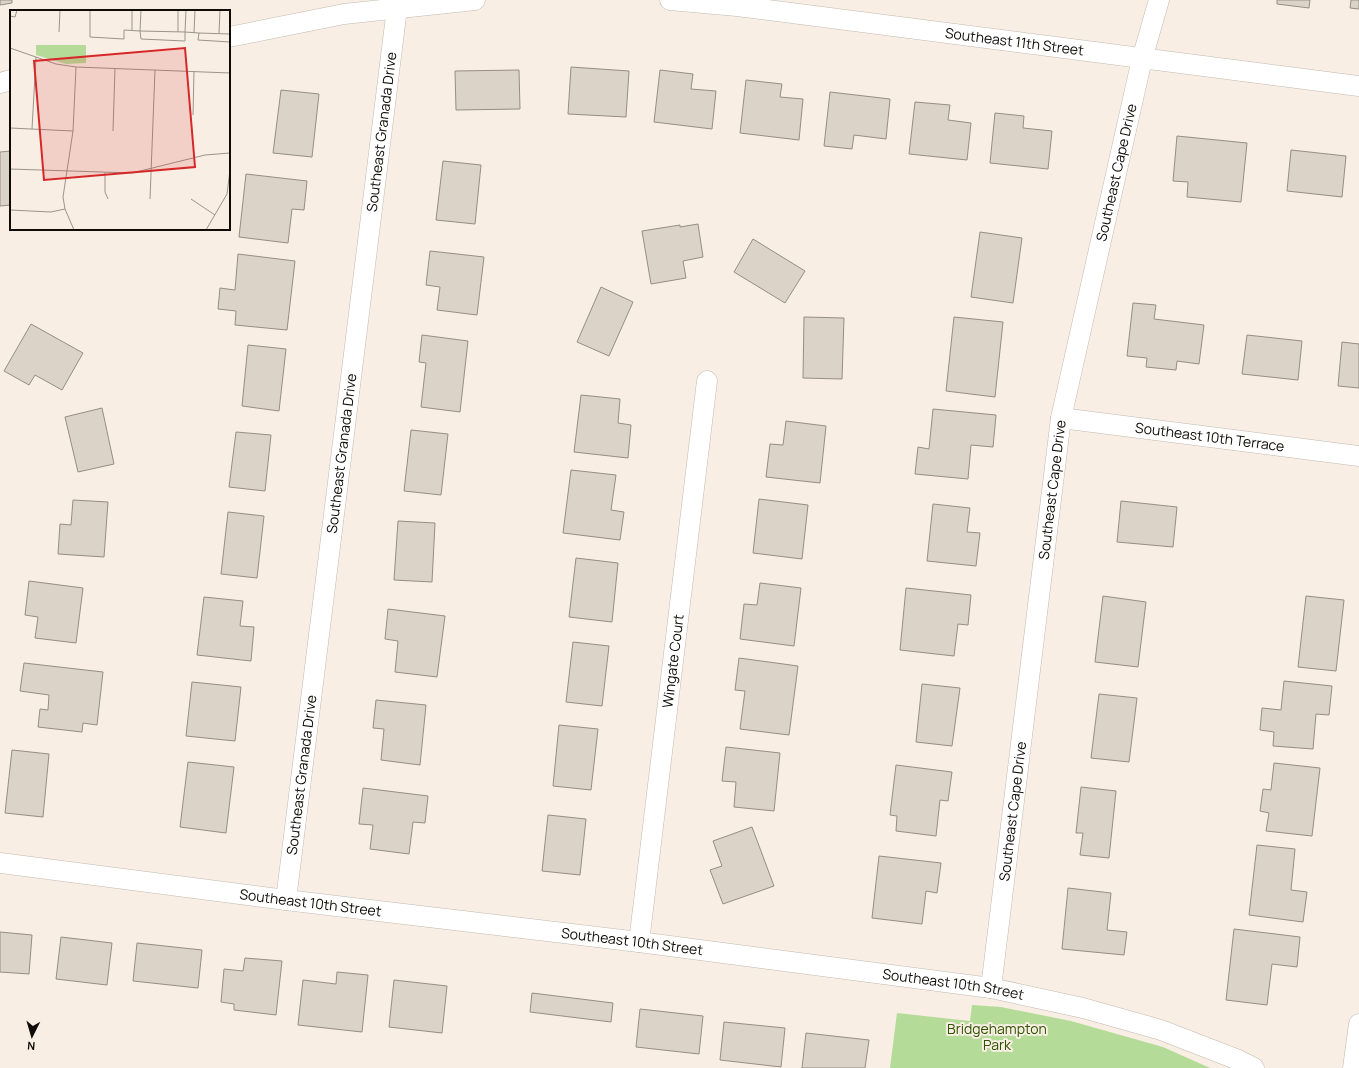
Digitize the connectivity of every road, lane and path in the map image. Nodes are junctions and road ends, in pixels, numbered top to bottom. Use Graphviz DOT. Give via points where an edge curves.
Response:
graph roads {
  1 [pos="475,0"];
  2 [pos="670,0"];
  3 [pos="1159,0"];
  4 [pos="398,4"];
  5 [pos="808,8"];
  6 [pos="230,37"];
  7 [pos="1142,59"];
  8 [pos="10,80"];
  9 [pos="0,82"];
  10 [pos="1359,86"];
  11 [pos="707,381"];
  12 [pos="1061,418"];
  13 [pos="1359,456"];
  14 [pos="0,862"];
  15 [pos="286,900"];
  16 [pos="639,942"];
  17 [pos="991,988"];
  18 [pos="1359,1024"];
  19 [pos="1254,1068"];
  20 [pos="1353,1068"];
  1 -- 4 [label="street"];
  2 -- 5 [label="street, Southeast 11th Street" via="737,6"];
  3 -- 7 [label="street, Southeast Cape Drive"];
  4 -- 6 [label="street"];
  4 -- 15 [label="street, Southeast Granada Drive"];
  5 -- 7 [label="street, Southeast 11th Street"];
  7 -- 10 [label="street, Southeast 11th Street"];
  7 -- 12 [label="street, Southeast Cape Drive"];
  8 -- 9 [label="street"];
  11 -- 16 [label="street, Wingate Court"];
  12 -- 13 [label="street, Southeast 10th Terrace"];
  12 -- 17 [label="street, Southeast Cape Drive"];
  14 -- 15 [label="street, Southeast 10th Street"];
  15 -- 16 [label="street, Southeast 10th Street"];
  16 -- 17 [label="street, Southeast 10th Street"];
  17 -- 19 [label="street, Southeast 10th Street" via="1083,1008 1161,1030"];
  18 -- 20 [label="street"];
}
